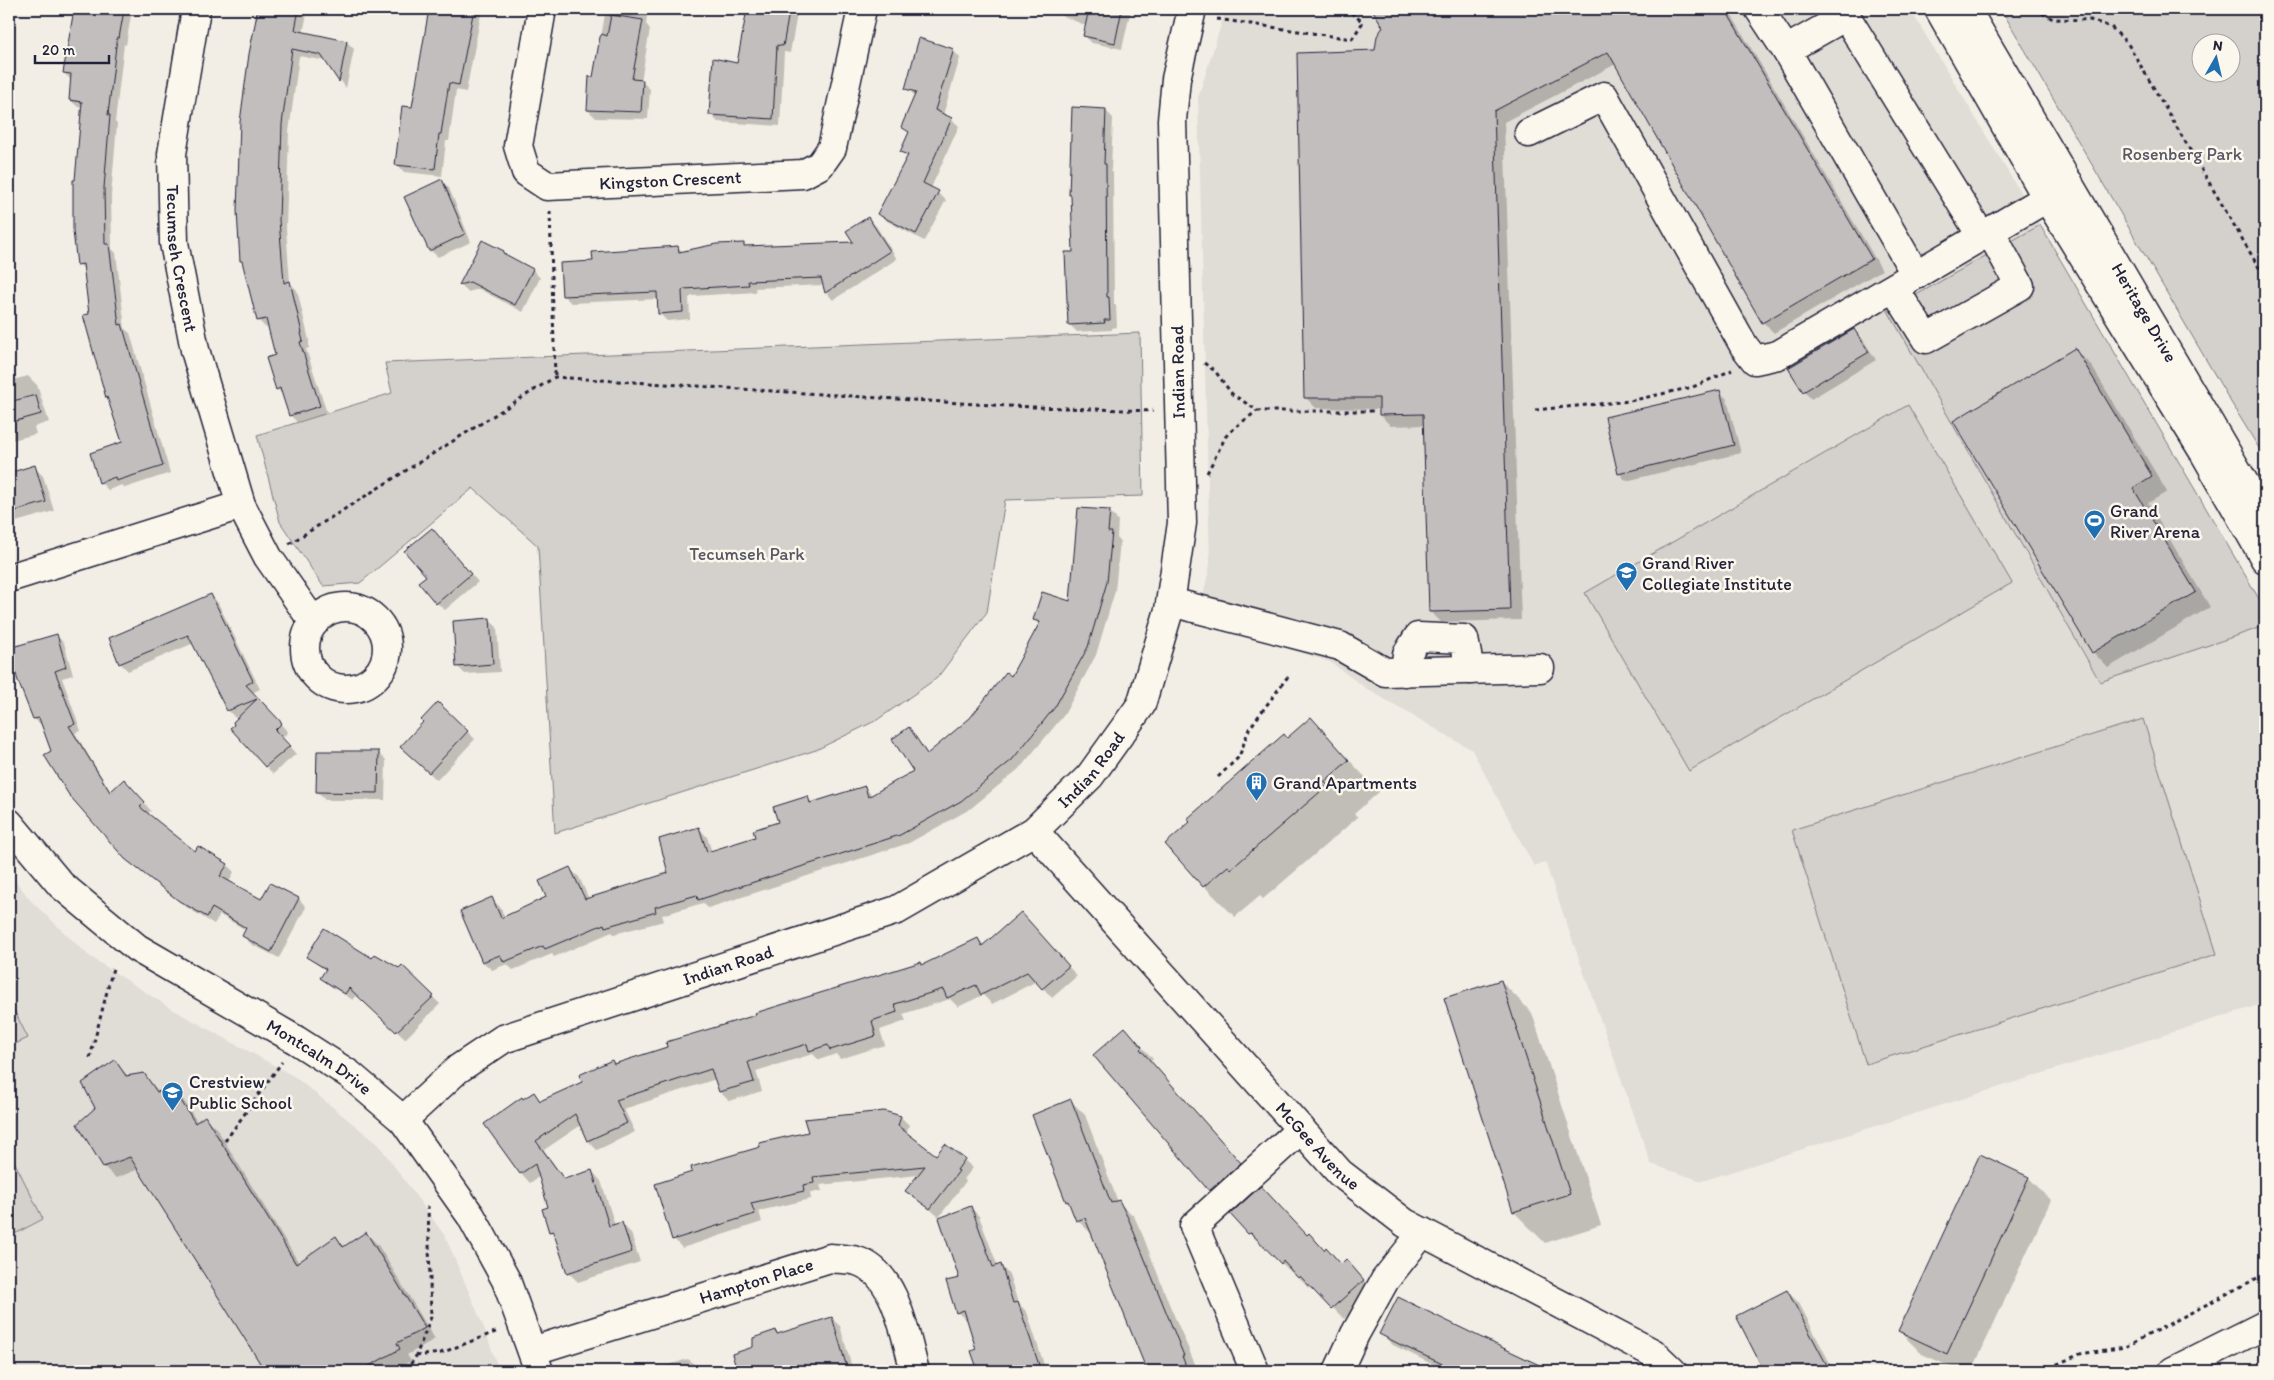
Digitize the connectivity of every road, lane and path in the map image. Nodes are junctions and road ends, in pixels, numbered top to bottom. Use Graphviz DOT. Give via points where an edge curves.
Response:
graph roads {
  1 [pos="196,9"];
  2 [pos="542,9"];
  3 [pos="862,9"];
  4 [pos="1192,9"];
  5 [pos="1346,9"];
  6 [pos="1939,9"];
  7 [pos="1966,9"];
  8 [pos="2035,9"];
  9 [pos="1764,11"];
  10 [pos="1217,19"];
  11 [pos="1786,50"];
  12 [pos="1529,133"];
  13 [pos="2058,191"];
  14 [pos="550,203"];
  15 [pos="1986,234"];
  16 [pos="2265,278"];
  17 [pos="1905,281"];
  18 [pos="1755,360"];
  19 [pos="1204,362"];
  20 [pos="555,377"];
  21 [pos="1535,410"];
  22 [pos="1258,411"];
  23 [pos="1179,412"];
  24 [pos="1373,412"];
  25 [pos="2213,449"];
  26 [pos="1206,476"];
  27 [pos="241,505"];
  28 [pos="2265,518"];
  29 [pos="285,547"];
  30 [pos="2265,559"];
  31 [pos="9,578"];
  32 [pos="1171,602"];
  33 [pos="314,623"];
  34 [pos="1540,668"];
  35 [pos="1289,675"];
  36 [pos="1218,777"];
  37 [pos="9,823"];
  38 [pos="1034,831"];
  39 [pos="113,968"];
  40 [pos="296,1040"];
  41 [pos="90,1058"];
  42 [pos="403,1120"];
  43 [pos="1301,1129"];
  44 [pos="225,1141"];
  45 [pos="428,1206"];
  46 [pos="1423,1232"];
  47 [pos="2265,1274"];
  48 [pos="522,1323"];
  49 [pos="2265,1325"];
  50 [pos="416,1356"];
  51 [pos="535,1361"];
  52 [pos="406,1371"];
  53 [pos="915,1371"];
  54 [pos="1255,1371"];
  55 [pos="1338,1371"];
  56 [pos="1672,1371"];
  57 [pos="2042,1371"];
  58 [pos="2173,1371"];
  1 -- 27 [label="street, Tecumseh Crescent" via="172,154 174,243 195,350"];
  2 -- 3 [label="street, Kingston Crescent" via="518,146 526,172 548,186 803,174 820,165 832,148"];
  4 -- 23 [label="street, Indian Road" via="1176,79 1172,120"];
  5 -- 10 [label="path" via="1363,22 1352,39"];
  6 -- 13 [label="street, Heritage Drive"];
  7 -- 13 [label="street, Heritage Drive"];
  8 -- 16 [label="path" via="2052,19 2090,20 2111,27 2128,44"];
  9 -- 11 [label="street"];
  11 -- 15 [label="street" via="1846,16"];
  11 -- 17 [label="street"];
  12 -- 18 [label="street" via="1604,96 1744,346"];
  13 -- 15 [label="street"];
  13 -- 25 [label="street, Heritage Drive"];
  14 -- 20 [label="path"];
  15 -- 17 [label="street"];
  15 -- 17 [label="street" via="2020,286 1926,339"];
  17 -- 18 [label="street" via="1778,356"];
  18 -- 21 [label="path" via="1694,387 1630,401"];
  19 -- 22 [label="path" via="1232,394"];
  20 -- 23 [label="path" via="1006,406"];
  20 -- 29 [label="path"];
  22 -- 24 [label="path"];
  22 -- 26 [label="path" via="1226,436"];
  23 -- 32 [label="street, Indian Road" via="1182,523"];
  25 -- 28 [label="street, Heritage Drive"];
  25 -- 30 [label="street, Heritage Drive"];
  27 -- 31 [label="street"];
  27 -- 33 [label="street, Tecumseh Crescent" via="268,557"];
  32 -- 34 [label="street" via="1340,646 1385,672"];
  32 -- 38 [label="street, Indian Road" via="1142,705 1090,776"];
  35 -- 36 [label="path" via="1249,729 1239,757"];
  37 -- 40 [label="street, Montcalm Drive" via="61,885 137,948"];
  38 -- 42 [label="street, Indian Road" via="898,910 503,1039 458,1068"];
  38 -- 43 [label="street, McGee Avenue"];
  39 -- 41 [label="path"];
  40 -- 42 [label="street, Montcalm Drive" via="349,1074"];
  40 -- 44 [label="path"];
  42 -- 48 [label="street, Montcalm Drive" via="471,1216 506,1280"];
  43 -- 46 [label="street, McGee Avenue" via="1340,1173 1405,1223"];
  43 -- 54 [label="street" via="1194,1226"];
  45 -- 50 [label="path" via="431,1317"];
  46 -- 55 [label="street" via="1385,1280 1354,1334"];
  46 -- 56 [label="street, McGee Avenue" via="1653,1353"];
  47 -- 57 [label="path" via="2125,1347 2080,1354"];
  48 -- 50 [label="path" via="442,1353"];
  48 -- 51 [label="street, Montcalm Drive"];
  49 -- 58 [label="street"];
  50 -- 52 [label="path"];
  51 -- 53 [label="street, Hampton Place" via="830,1258 858,1262 877,1273 890,1290"];
}
